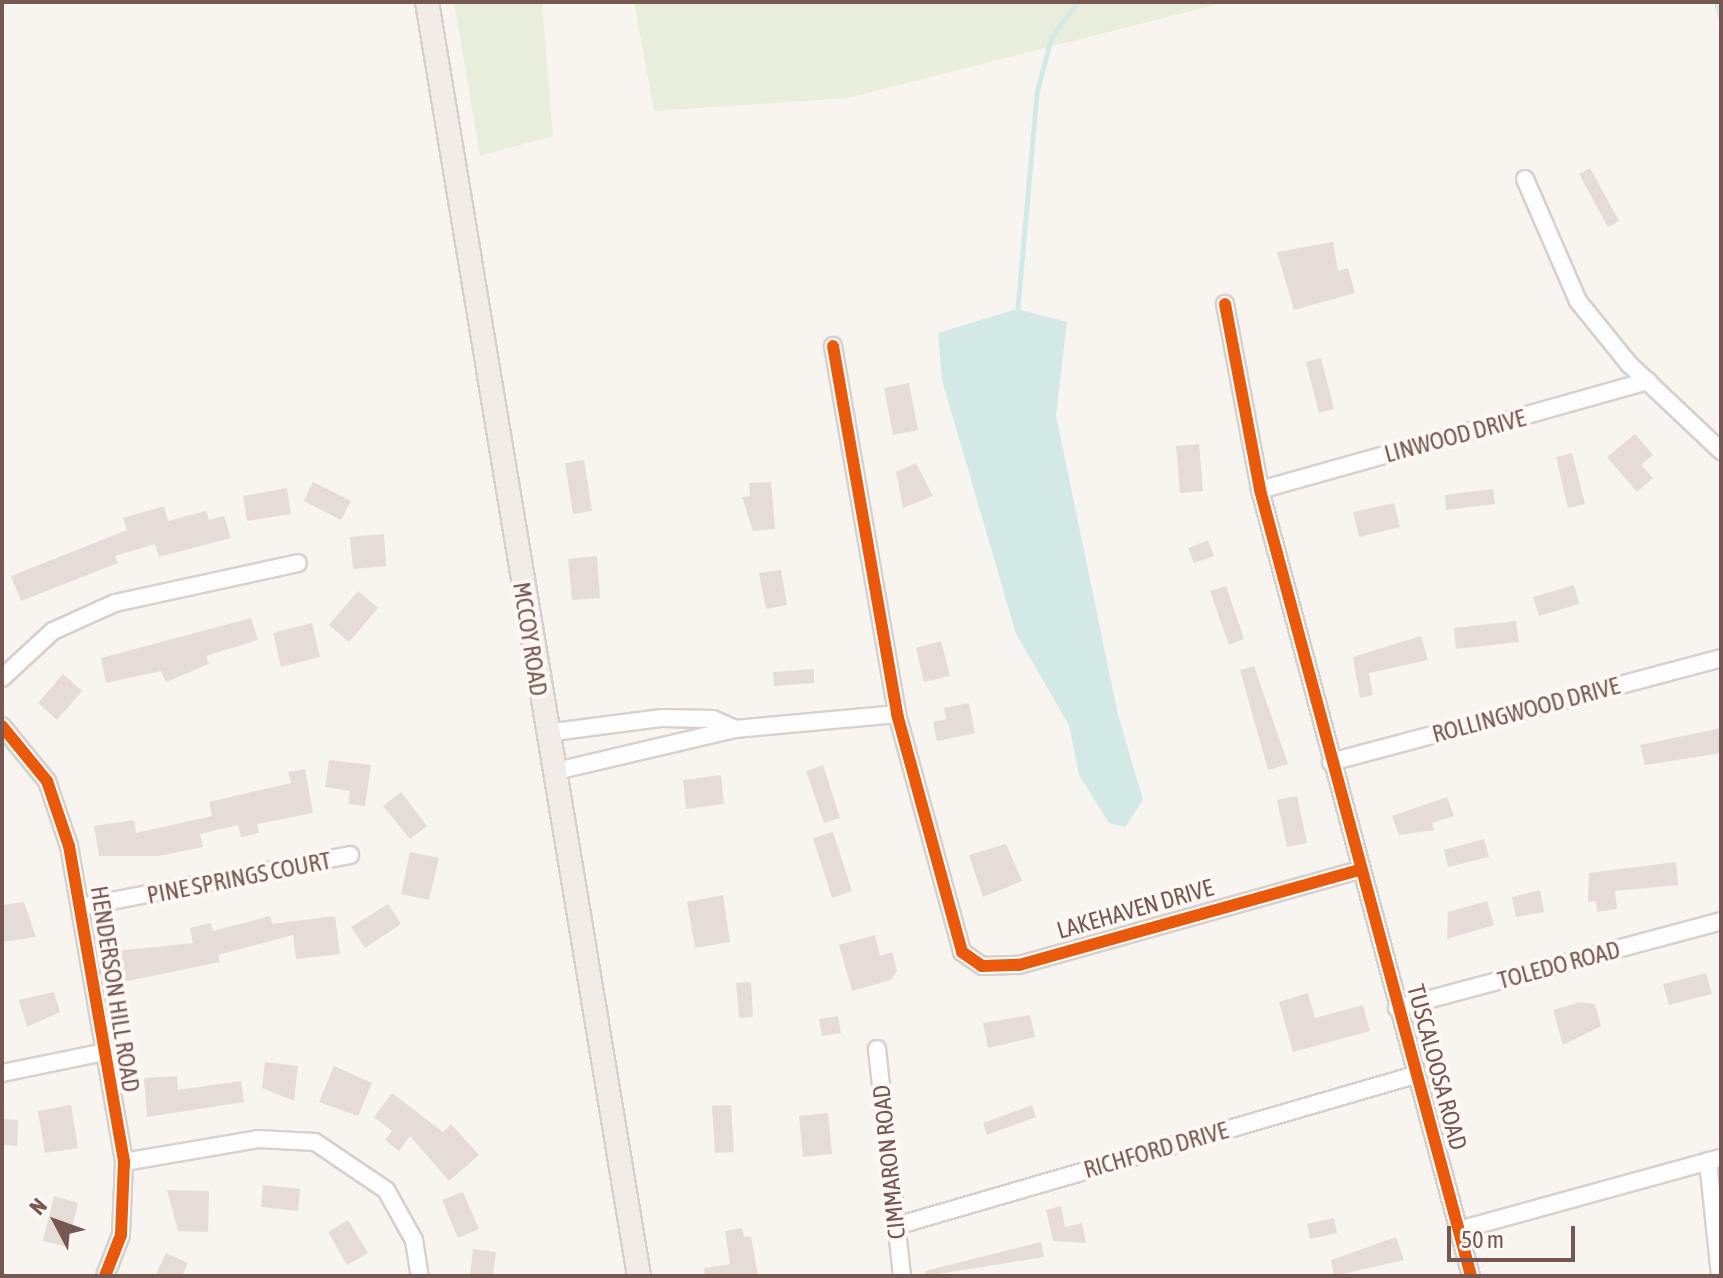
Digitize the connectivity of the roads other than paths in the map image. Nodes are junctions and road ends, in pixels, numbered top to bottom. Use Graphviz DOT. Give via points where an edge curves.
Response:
graph roads {
  1 [pos="427,2"];
  2 [pos="1525,179"];
  3 [pos="1225,304"];
  4 [pos="833,346"];
  5 [pos="1648,381"];
  6 [pos="1721,451"];
  7 [pos="1260,490"];
  8 [pos="298,563"];
  9 [pos="1721,658"];
  10 [pos="2,678"];
  11 [pos="897,714"];
  12 [pos="2,726"];
  13 [pos="735,729"];
  14 [pos="546,733"];
  15 [pos="1331,762"];
  16 [pos="552,772"];
  17 [pos="350,855"];
  18 [pos="1360,870"];
  19 [pos="80,907"];
  20 [pos="1721,921"];
  21 [pos="1397,1008"];
  22 [pos="877,1049"];
  23 [pos="104,1052"];
  24 [pos="2,1073"];
  25 [pos="1415,1075"];
  26 [pos="1714,1160"];
  27 [pos="124,1162"];
  28 [pos="896,1226"];
  29 [pos="1459,1230"];
  30 [pos="105,1276"];
  31 [pos="420,1276"];
  32 [pos="639,1276"];
  33 [pos="902,1276"];
  34 [pos="1471,1276"];
  35 [pos="1720,1276"];
  1 -- 14 [label="main road, MCCOY ROAD"];
  2 -- 5 [label="street" via="1569,288"];
  3 -- 7 [label="street"];
  4 -- 11 [label="street, LAKEHAVEN DRIVE"];
  5 -- 6 [label="street"];
  5 -- 7 [label="street, LINWOOD DRIVE"];
  7 -- 15 [label="street"];
  8 -- 10 [label="street" via="115,603 53,631"];
  9 -- 15 [label="street, ROLLINGWOOD DRIVE"];
  11 -- 13 [label="street"];
  11 -- 18 [label="street, LAKEHAVEN DRIVE" via="955,938 982,966 1019,965"];
  12 -- 19 [label="street, HENDERSON HILL ROAD" via="47,781"];
  13 -- 14 [label="street" via="713,719 662,718"];
  13 -- 16 [label="street"];
  14 -- 16 [label="main road, MCCOY ROAD"];
  15 -- 18 [label="street"];
  16 -- 32 [label="main road, MCCOY ROAD"];
  17 -- 19 [label="street, PINE SPRINGS COURT"];
  18 -- 21 [label="street, TUSCALOOSA ROAD"];
  19 -- 23 [label="street, HENDERSON HILL ROAD"];
  20 -- 21 [label="street, TOLEDO ROAD"];
  21 -- 25 [label="street, TUSCALOOSA ROAD"];
  22 -- 28 [label="street, CIMMARON ROAD"];
  23 -- 24 [label="street"];
  23 -- 27 [label="street, HENDERSON HILL ROAD"];
  25 -- 28 [label="street, RICHFORD DRIVE"];
  25 -- 29 [label="street, TUSCALOOSA ROAD"];
  26 -- 29 [label="street"];
  26 -- 35 [label="street"];
  27 -- 30 [label="street, HENDERSON HILL ROAD" via="121,1235"];
  27 -- 31 [label="street" via="258,1139 324,1146 386,1190 414,1240"];
  28 -- 33 [label="street, CIMMARON ROAD"];
  29 -- 34 [label="street, TUSCALOOSA ROAD"];
}
